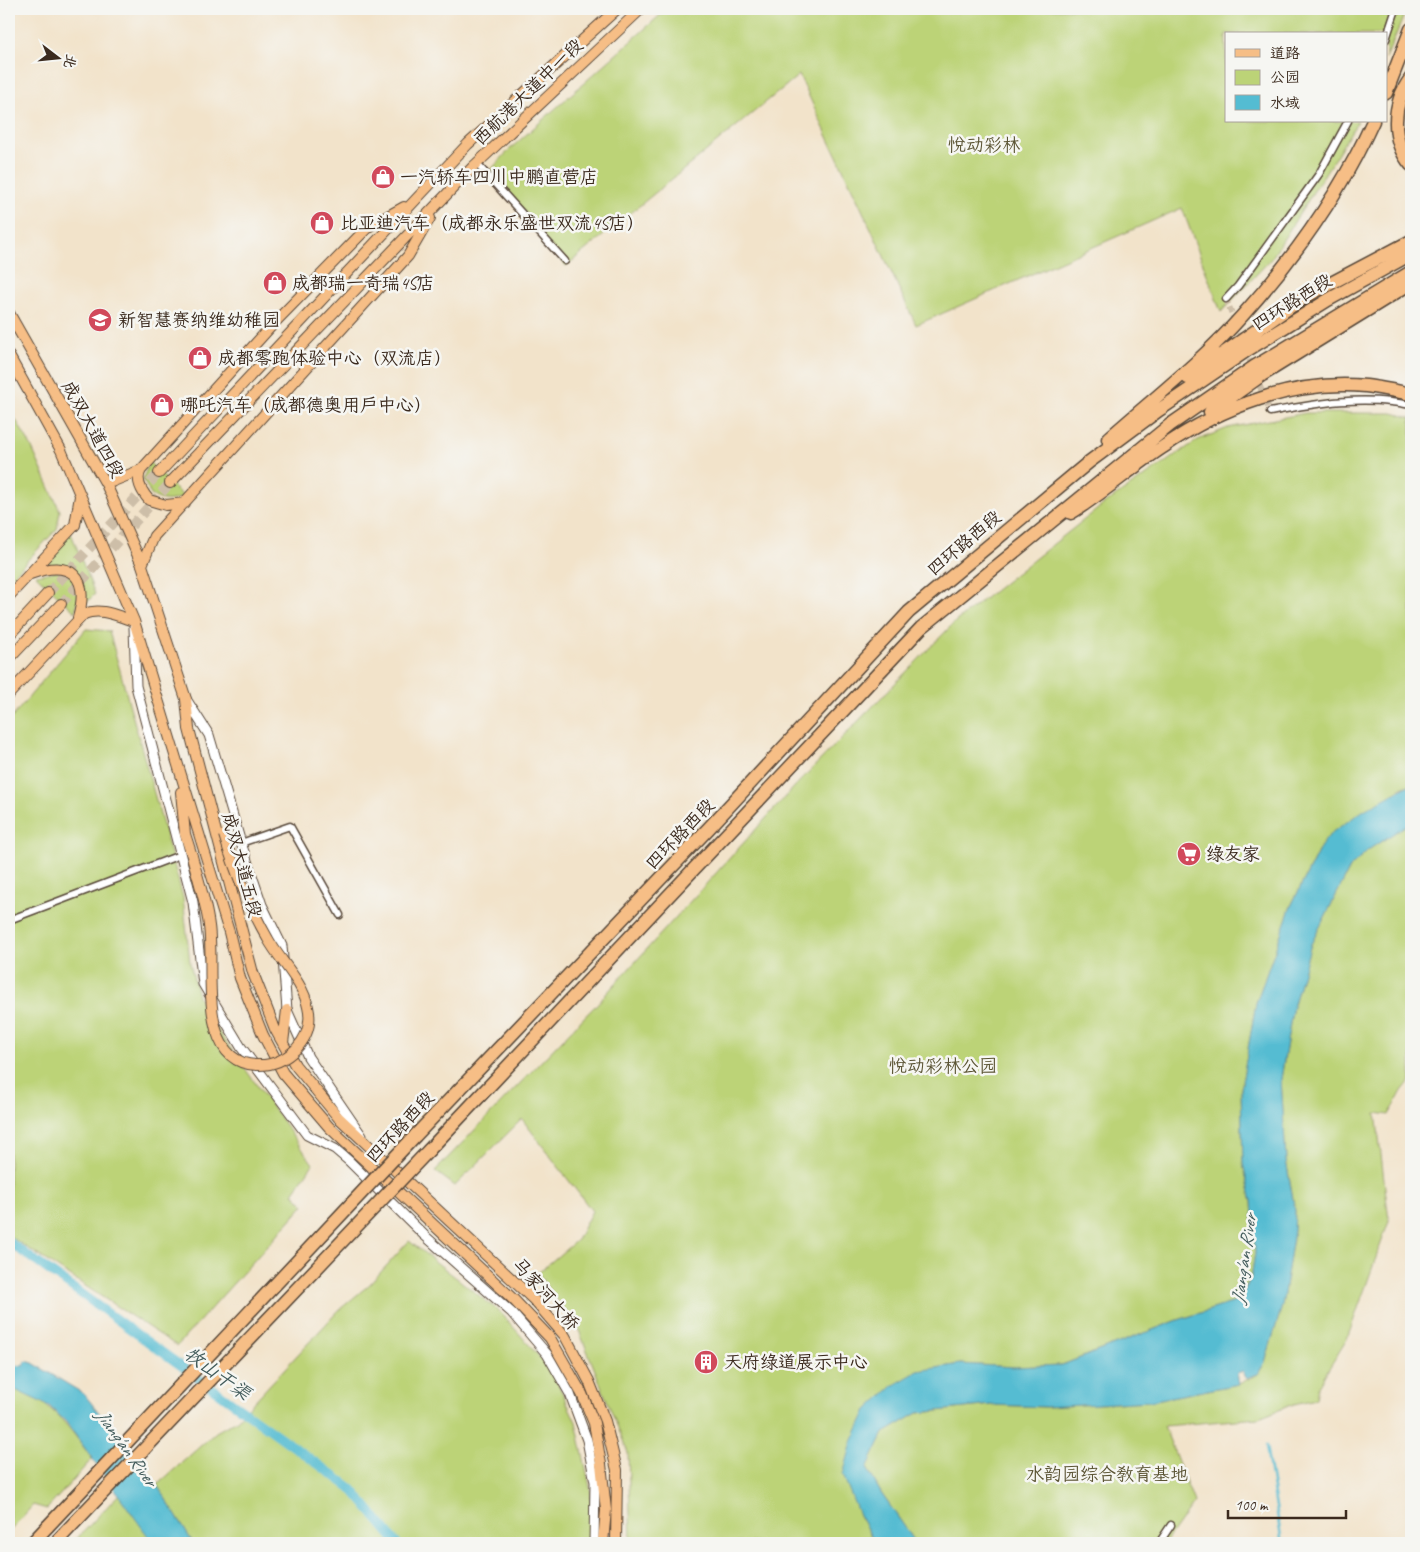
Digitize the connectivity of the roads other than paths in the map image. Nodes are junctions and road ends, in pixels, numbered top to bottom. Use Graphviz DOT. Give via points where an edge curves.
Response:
graph roads {
  1 [pos="617,9"];
  2 [pos="640,9"];
  3 [pos="1396,9"];
  4 [pos="1411,29"];
  5 [pos="1388,33"];
  6 [pos="1411,78"];
  7 [pos="1388,88"];
  8 [pos="1347,122"];
  9 [pos="1372,122"];
  10 [pos="476,164"];
  11 [pos="1411,165"];
  12 [pos="414,201"];
  13 [pos="438,204"];
  14 [pos="1411,241"];
  15 [pos="1411,254"];
  16 [pos="565,261"];
  17 [pos="1411,272"];
  18 [pos="1411,282"];
  19 [pos="1226,298"];
  20 [pos="9,313"];
  21 [pos="9,356"];
  22 [pos="1411,394"];
  23 [pos="1411,405"];
  24 [pos="1270,412"];
  25 [pos="1128,422"];
  26 [pos="1163,446"];
  27 [pos="1089,462"];
  28 [pos="141,470"];
  29 [pos="159,473"];
  30 [pos="170,483"];
  31 [pos="106,484"];
  32 [pos="80,496"];
  33 [pos="185,502"];
  34 [pos="1028,540"];
  35 [pos="142,566"];
  36 [pos="29,575"];
  37 [pos="48,593"];
  38 [pos="9,596"];
  39 [pos="61,604"];
  40 [pos="78,618"];
  41 [pos="134,621"];
  42 [pos="9,635"];
  43 [pos="9,659"];
  44 [pos="9,694"];
  45 [pos="186,699"];
  46 [pos="189,729"];
  47 [pos="179,768"];
  48 [pos="241,843"];
  49 [pos="180,855"];
  50 [pos="340,915"];
  51 [pos="9,920"];
  52 [pos="287,1010"];
  53 [pos="283,1043"];
  54 [pos="368,1145"];
  55 [pos="1171,1525"];
  56 [pos="56,1542"];
  57 [pos="32,1543"];
  58 [pos="594,1543"];
  59 [pos="603,1543"];
  60 [pos="616,1543"];
  61 [pos="1159,1543"];
  1 -- 12 [label="main road, 西航港大道中一段" via="468,144"];
  2 -- 10 [label="main road, 西航港大道中一段"];
  3 -- 5 [label="street"];
  4 -- 7 [label="highway"];
  6 -- 11 [label="highway" via="1399,100 1395,117 1401,148"];
  8 -- 19 [label="street" via="1319,174"];
  9 -- 25 [label="highway" via="1320,215 1272,280 1241,317"];
  10 -- 13 [label="main road, 西航港大道中一段"];
  10 -- 16 [label="street"];
  12 -- 28 [label="main road" via="368,227 276,321"];
  12 -- 29 [label="main road, 西航港大道中一段"];
  13 -- 30 [label="main road, 西航港大道中一段"];
  13 -- 33 [label="main road" via="408,256"];
  14 -- 25 [label="highway" via="1303,298"];
  15 -- 27 [label="highway, 四环路西段" via="1328,300 1246,352"];
  17 -- 34 [label="highway, 四环路西段" via="1254,367 1170,425"];
  18 -- 26 [label="highway" via="1262,375"];
  20 -- 31 [label="main road, 成双大道四段"];
  21 -- 32 [label="main road" via="61,450"];
  22 -- 26 [label="highway" via="1365,386 1318,387 1278,394 1224,412"];
  23 -- 24 [label="street" via="1365,399 1320,402"];
  25 -- 27 [label="highway" via="1102,445"];
  26 -- 34 [label="highway" via="1099,495"];
  27 -- 57 [label="highway, 四环路西段, bridge" via="909,612 708,830"];
  28 -- 31 [label="main road"];
  28 -- 33 [label="main road" via="139,485 149,500 166,505"];
  31 -- 35 [label="main road, 成双大道四段"];
  32 -- 36 [label="main road" via="74,525"];
  32 -- 41 [label="main road, 成双大道五段"];
  33 -- 35 [label="main road" via="154,536"];
  34 -- 56 [label="highway, 四环路西段, bridge" via="921,628"];
  35 -- 45 [label="main road, 成双大道五段"];
  36 -- 38 [label="main road"];
  36 -- 40 [label="main road" via="50,567 62,568 76,576 83,600"];
  37 -- 42 [label="main road"];
  39 -- 43 [label="main road"];
  40 -- 41 [label="main road" via="94,610"];
  40 -- 44 [label="main road"];
  41 -- 47 [label="main road, 成双大道五段"];
  41 -- 49 [label="street" via="136,686"];
  45 -- 46 [label="main road, 成双大道五段"];
  45 -- 48 [label="street" via="209,736"];
  46 -- 47 [label="main road, bridge" via="235,871 268,941 298,984 308,1007 310,1024 303,1041 292,1053 268,1066 245,1065 234,1058 219,1042 213,1024 209,926 186,834"];
  46 -- 53 [label="main road, 成双大道五段" via="253,973"];
  47 -- 59 [label="main road, 成双大道五段" via="240,978 263,1036 283,1073 352,1150 514,1300 550,1338 582,1394 594,1423 606,1510"];
  48 -- 50 [label="street" via="290,826"];
  48 -- 52 [label="street" via="262,905 282,946"];
  49 -- 51 [label="street"];
  49 -- 58 [label="street" via="193,902 203,984 242,1047 290,1114 307,1135 335,1149 424,1235 512,1313 547,1354 570,1394 587,1440 596,1482"];
  52 -- 53 [label="main road"];
  52 -- 54 [label="street" via="308,1057"];
  53 -- 54 [label="main road, 成双大道五段" via="315,1091"];
  54 -- 60 [label="main road, 马家河大桥" via="533,1299 565,1336 606,1421 617,1470"];
  55 -- 61 [label="street"];
}
